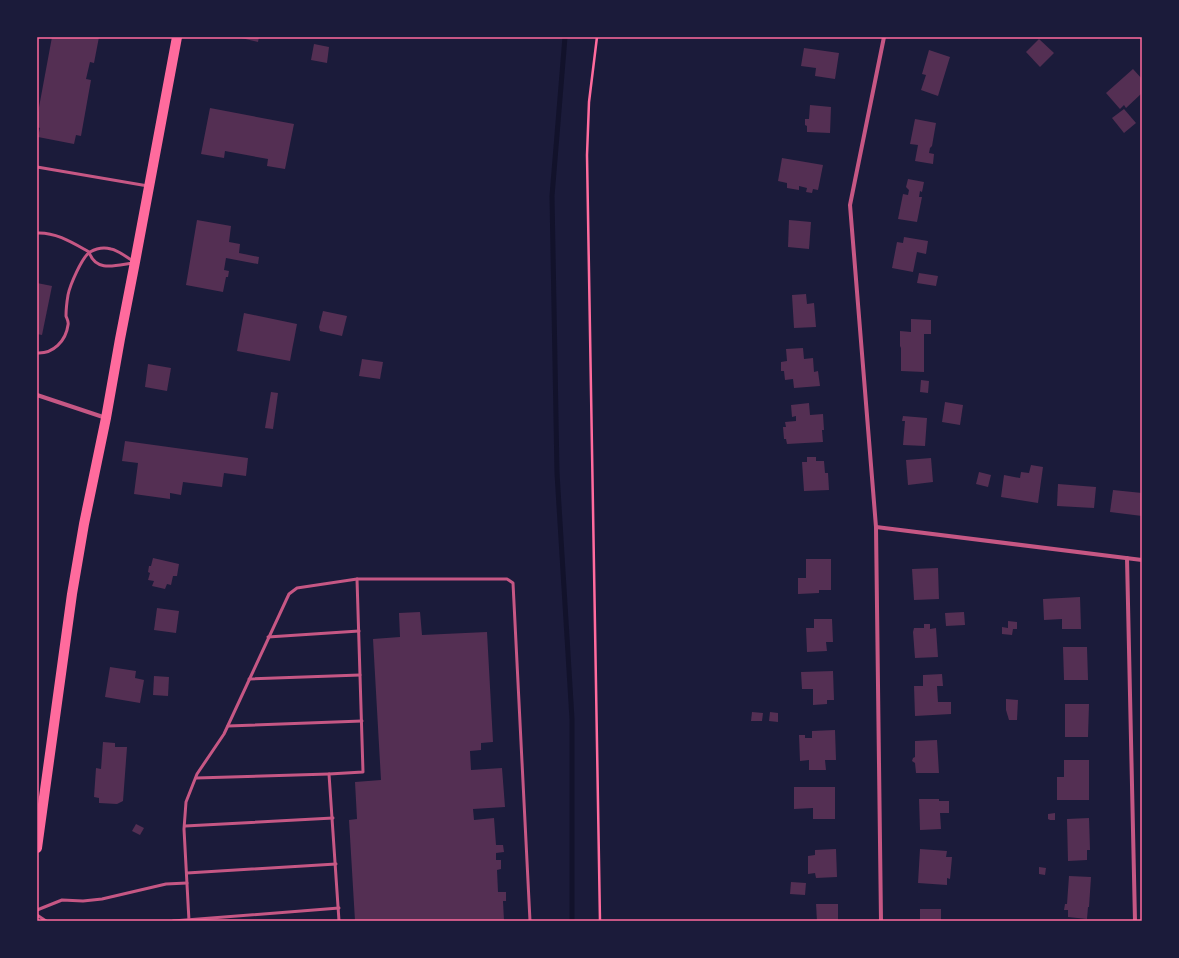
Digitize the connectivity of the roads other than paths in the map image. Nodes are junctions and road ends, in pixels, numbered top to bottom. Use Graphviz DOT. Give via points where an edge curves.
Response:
graph roads {
  1 [pos="177,37"];
  2 [pos="884,37"];
  3 [pos="37,167"];
  4 [pos="149,186"];
  5 [pos="37,233"];
  6 [pos="89,252"];
  7 [pos="135,262"];
  8 [pos="37,353"];
  9 [pos="37,395"];
  10 [pos="106,418"];
  11 [pos="876,527"];
  12 [pos="1127,558"];
  13 [pos="1142,560"];
  14 [pos="358,579"];
  15 [pos="359,631"];
  16 [pos="268,637"];
  17 [pos="360,675"];
  18 [pos="249,679"];
  19 [pos="362,722"];
  20 [pos="228,726"];
  21 [pos="330,774"];
  22 [pos="196,778"];
  23 [pos="333,818"];
  24 [pos="185,826"];
  25 [pos="37,848"];
  26 [pos="336,864"];
  27 [pos="187,873"];
  28 [pos="187,883"];
  29 [pos="339,908"];
  30 [pos="37,910"];
  31 [pos="37,915"];
  32 [pos="189,920"];
  33 [pos="46,921"];
  34 [pos="173,921"];
  35 [pos="339,921"];
  36 [pos="530,921"];
  37 [pos="881,921"];
  38 [pos="1135,921"];
  1 -- 4 [label="main road"];
  2 -- 11 [label="street" via="850,205"];
  3 -- 4 [label="lane"];
  4 -- 7 [label="main road"];
  5 -- 6 [label="lane" via="50,233"];
  6 -- 7 [label="lane" via="99,248 112,249"];
  6 -- 7 [label="lane" via="96,263 109,267"];
  6 -- 8 [label="lane" via="71,282 66,316 68,324 64,337 56,347"];
  7 -- 10 [label="main road"];
  9 -- 10 [label="street"];
  10 -- 25 [label="main road" via="72,594"];
  11 -- 12 [label="street"];
  11 -- 37 [label="street"];
  12 -- 13 [label="street"];
  12 -- 38 [label="street"];
  14 -- 15 [label="lane"];
  14 -- 16 [label="lane" via="298,588 290,594"];
  14 -- 36 [label="lane" via="507,579 513,583"];
  15 -- 16 [label="lane"];
  15 -- 17 [label="lane"];
  16 -- 18 [label="lane"];
  17 -- 18 [label="lane"];
  17 -- 19 [label="lane"];
  18 -- 20 [label="lane"];
  19 -- 20 [label="lane"];
  19 -- 21 [label="lane" via="363,772"];
  20 -- 22 [label="lane"];
  21 -- 22 [label="lane"];
  21 -- 23 [label="lane"];
  22 -- 24 [label="lane" via="186,802"];
  23 -- 24 [label="lane"];
  23 -- 26 [label="lane"];
  24 -- 27 [label="lane"];
  26 -- 27 [label="lane"];
  26 -- 29 [label="lane"];
  27 -- 28 [label="lane"];
  28 -- 30 [label="lane" via="166,884 102,899 62,900"];
  28 -- 32 [label="lane"];
  29 -- 32 [label="lane"];
  29 -- 35 [label="lane"];
  31 -- 33 [label="lane"];
  32 -- 34 [label="lane"];
}
